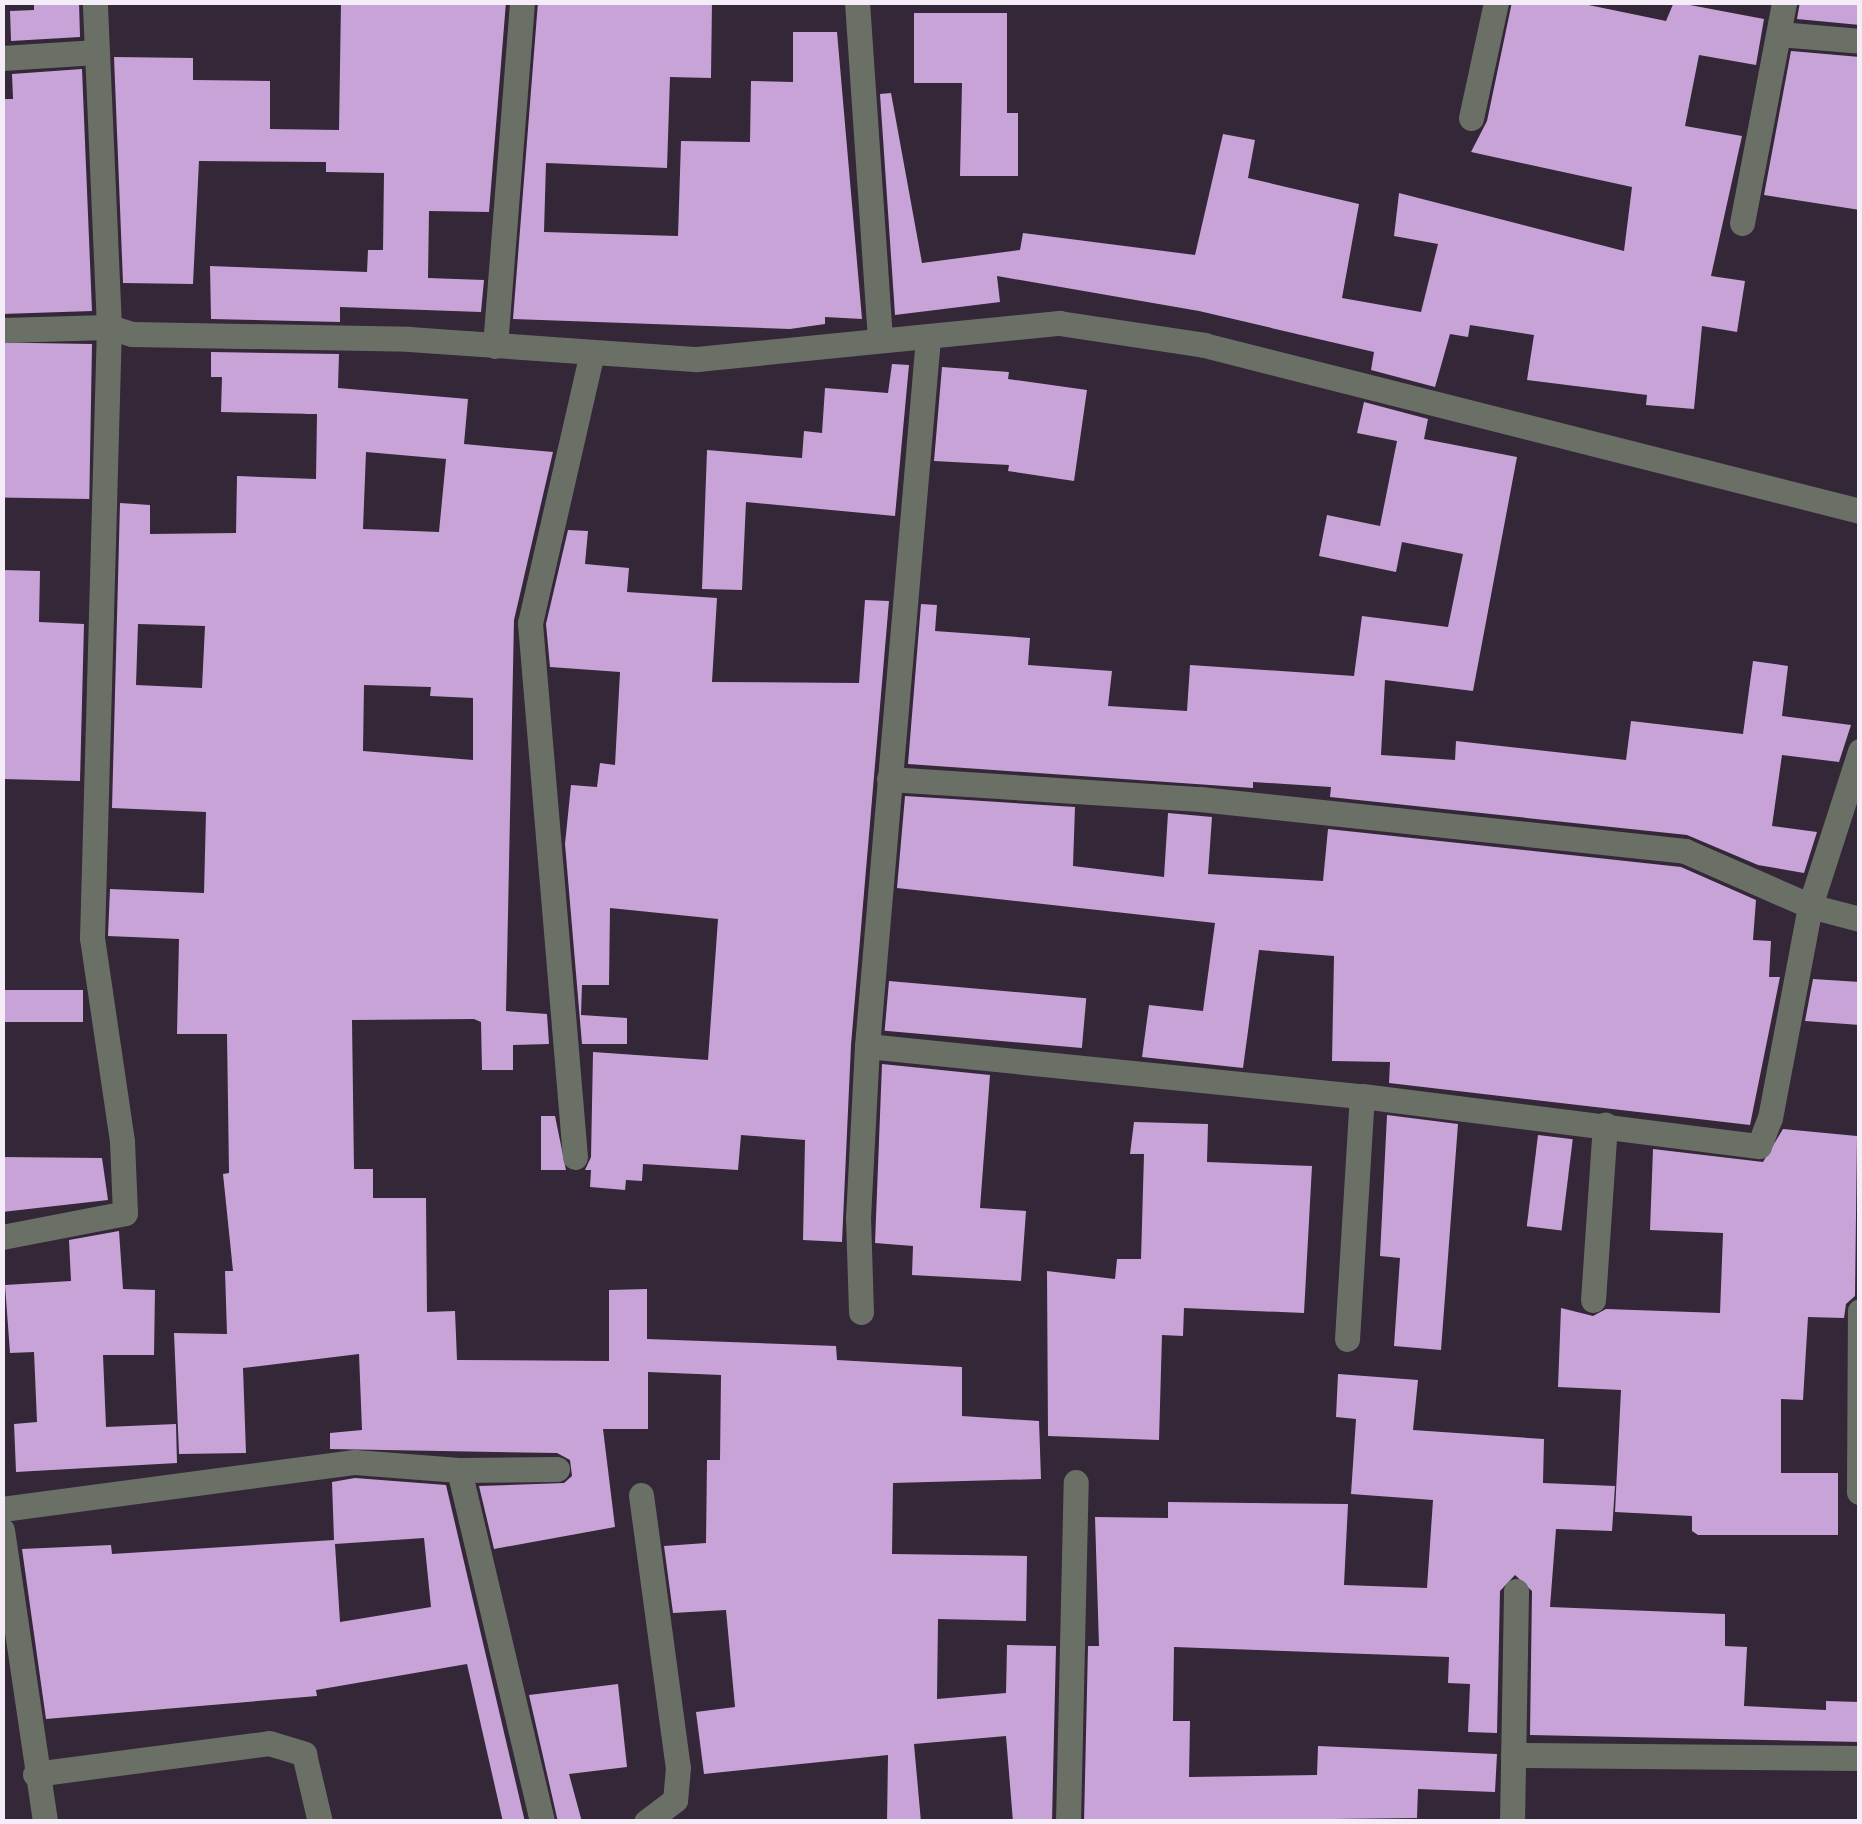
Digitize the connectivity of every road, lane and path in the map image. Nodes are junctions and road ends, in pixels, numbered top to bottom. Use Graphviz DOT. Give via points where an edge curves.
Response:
graph roads {
  1 [pos="95,2"];
  2 [pos="522,2"];
  3 [pos="857,2"];
  4 [pos="1496,2"];
  5 [pos="1784,2"];
  6 [pos="1779,34"];
  7 [pos="1860,41"];
  8 [pos="98,52"];
  9 [pos="2,58"];
  10 [pos="1471,118"];
  11 [pos="1742,223"];
  12 [pos="109,326"];
  13 [pos="2,330"];
  14 [pos="880,338"];
  15 [pos="928,338"];
  16 [pos="495,346"];
  17 [pos="592,352"];
  18 [pos="1860,512"];
  19 [pos="1860,750"];
  20 [pos="889,779"];
  21 [pos="1810,906"];
  22 [pos="1860,919"];
  23 [pos="867,1046"];
  24 [pos="1362,1096"];
  25 [pos="1605,1124"];
  26 [pos="575,1157"];
  27 [pos="2,1237"];
  28 [pos="1593,1300"];
  29 [pos="1860,1311"];
  30 [pos="860,1312"];
  31 [pos="1347,1339"];
  32 [pos="557,1468"];
  33 [pos="459,1470"];
  34 [pos="1076,1482"];
  35 [pos="1860,1492"];
  36 [pos="641,1494"];
  37 [pos="2,1509"];
  38 [pos="2,1530"];
  39 [pos="1516,1591"];
  40 [pos="8,1613"];
  41 [pos="1513,1755"];
  42 [pos="1860,1758"];
  43 [pos="34,1774"];
  44 [pos="45,1822"];
  45 [pos="320,1822"];
  46 [pos="542,1822"];
  47 [pos="646,1822"];
  48 [pos="1068,1822"];
  49 [pos="1512,1822"];
  1 -- 8 [label="street"];
  2 -- 16 [label="street"];
  3 -- 14 [label="street"];
  4 -- 10 [label="street"];
  5 -- 6 [label="street"];
  6 -- 7 [label="street"];
  6 -- 11 [label="street"];
  8 -- 9 [label="street"];
  8 -- 12 [label="street"];
  12 -- 13 [label="street"];
  12 -- 16 [label="street" via="132,334"];
  12 -- 27 [label="street" via="92,938 122,1141 124,1214"];
  14 -- 15 [label="street"];
  14 -- 17 [label="street" via="696,358"];
  15 -- 18 [label="street" via="1059,323 1204,345"];
  15 -- 20 [label="street"];
  16 -- 17 [label="street"];
  17 -- 26 [label="street" via="530,623"];
  19 -- 21 [label="street"];
  20 -- 21 [label="street" via="1200,799 1686,850"];
  20 -- 23 [label="street"];
  21 -- 22 [label="street"];
  21 -- 25 [label="street" via="1759,1146"];
  23 -- 24 [label="street"];
  23 -- 30 [label="street"];
  24 -- 25 [label="street"];
  24 -- 31 [label="street"];
  25 -- 28 [label="street"];
  29 -- 35 [label="street"];
  32 -- 33 [label="street"];
  33 -- 37 [label="street" via="355,1462"];
  33 -- 46 [label="street"];
  34 -- 48 [label="street"];
  36 -- 47 [label="street" via="678,1767 676,1800"];
  38 -- 40 [label="street"];
  39 -- 41 [label="street"];
  40 -- 43 [label="street"];
  41 -- 42 [label="street"];
  41 -- 49 [label="street"];
  43 -- 44 [label="street"];
  43 -- 45 [label="street" via="269,1742 304,1754"];
}
